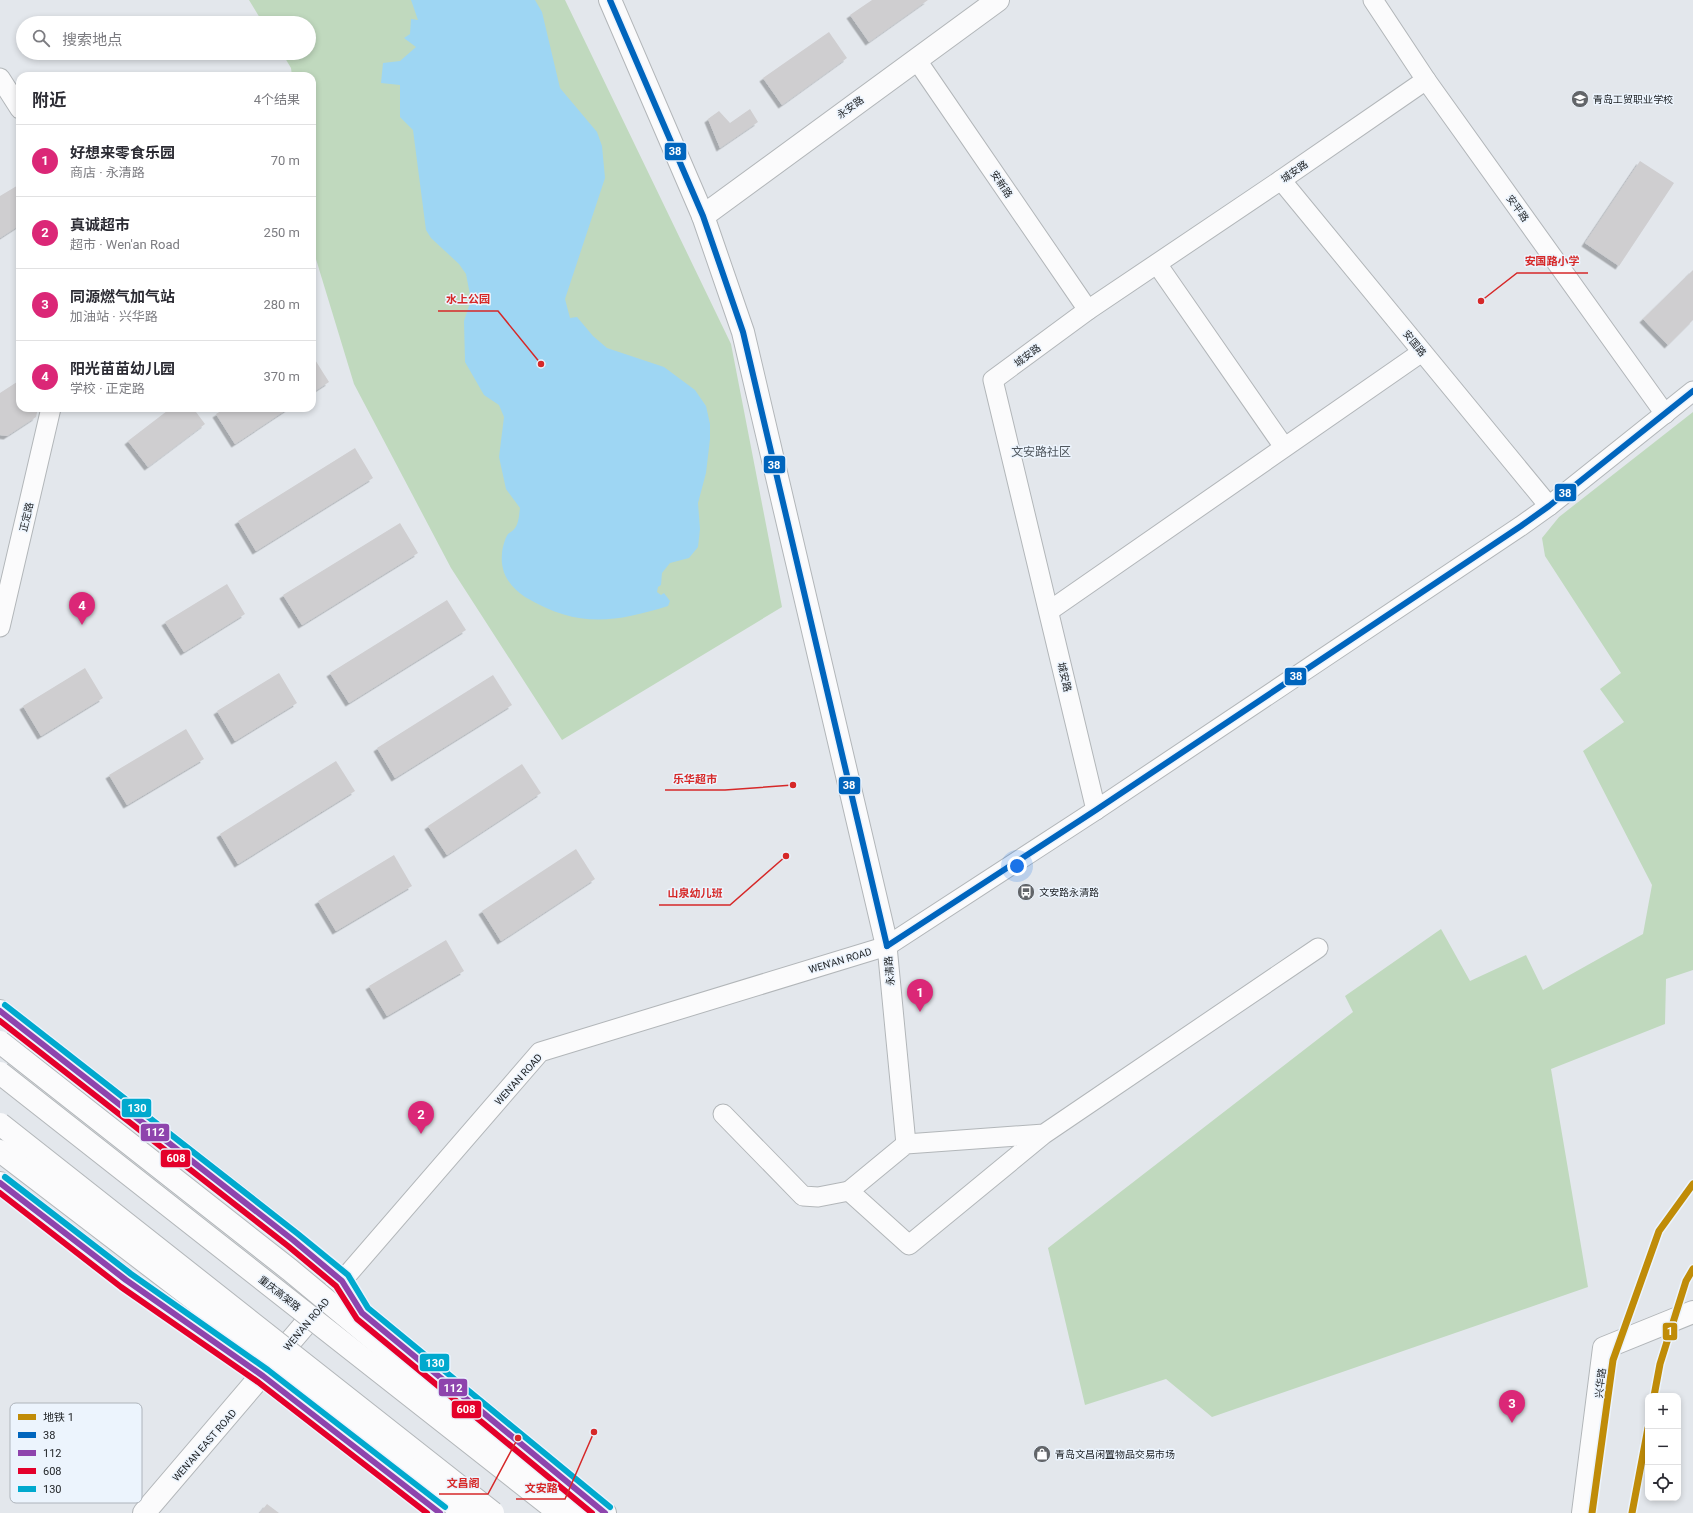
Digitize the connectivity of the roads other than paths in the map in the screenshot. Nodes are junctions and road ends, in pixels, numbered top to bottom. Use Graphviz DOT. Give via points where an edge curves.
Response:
graph roads {
  1 [pos="610,0"];
  2 [pos="998,0"];
  3 [pos="1373,0"];
  4 [pos="916,59"];
  5 [pos="0,78"];
  6 [pos="1426,80"];
  7 [pos="16,104"];
  8 [pos="1281,180"];
  9 [pos="703,216"];
  10 [pos="1157,264"];
  11 [pos="1088,310"];
  12 [pos="1422,352"];
  13 [pos="1693,391"];
  14 [pos="50,412"];
  15 [pos="1665,414"];
  16 [pos="1284,447"];
  17 [pos="1549,506"];
  18 [pos="1049,611"];
  19 [pos="0,627"];
  20 [pos="1096,810"];
  21 [pos="887,946"];
  22 [pos="1318,948"];
  23 [pos="0,1011"];
  24 [pos="0,1042"];
  25 [pos="0,1073"];
  26 [pos="723,1114"];
  27 [pos="0,1124"];
  28 [pos="1044,1134"];
  29 [pos="906,1144"];
  30 [pos="0,1151"];
  31 [pos="0,1183"];
  32 [pos="849,1191"];
  33 [pos="342,1281"];
  34 [pos="1693,1312"];
  35 [pos="263,1376"];
  36 [pos="144,1513"];
  37 [pos="440,1513"];
  38 [pos="464,1513"];
  39 [pos="492,1513"];
  40 [pos="559,1513"];
  41 [pos="577,1513"];
  42 [pos="605,1513"];
  43 [pos="1584,1513"];
  1 -- 9 [label="main road, 永清路"];
  2 -- 4 [label="main road, 永安路"];
  3 -- 6 [label="street, 安平路"];
  4 -- 9 [label="main road, 永安路"];
  4 -- 11 [label="street, 安新路"];
  5 -- 7 [label="street"];
  6 -- 8 [label="street, 城安路"];
  6 -- 15 [label="street, 安平路"];
  8 -- 10 [label="street, 城安路"];
  8 -- 12 [label="street, 安国路"];
  9 -- 21 [label="main road, 永清路" via="743,332"];
  10 -- 11 [label="street, 城安路"];
  10 -- 16 [label="street"];
  11 -- 18 [label="street, 城安路" via="994,380"];
  12 -- 16 [label="street"];
  12 -- 17 [label="street, 安国路"];
  13 -- 15 [label="street, WEN'AN ROAD"];
  14 -- 19 [label="street, 正定路"];
  15 -- 17 [label="street, WEN'AN ROAD"];
  16 -- 18 [label="street"];
  17 -- 20 [label="street, WEN'AN ROAD"];
  18 -- 20 [label="street, 城安路"];
  20 -- 21 [label="street, WEN'AN ROAD"];
  21 -- 29 [label="street, 永清路"];
  21 -- 33 [label="street, WEN'AN ROAD" via="540,1052"];
  22 -- 28 [label="street"];
  23 -- 33 [label="main road"];
  24 -- 41 [label="main road, bridge" via="290,1270 536,1474"];
  25 -- 40 [label="main road, 重庆高架路, bridge"];
  26 -- 32 [label="street" via="803,1196 818,1197"];
  27 -- 39 [label="main road, bridge"];
  28 -- 29 [label="street"];
  28 -- 32 [label="street" via="909,1244"];
  29 -- 32 [label="street"];
  30 -- 38 [label="main road, bridge" via="229,1326"];
  31 -- 35 [label="main road" via="126,1280"];
  33 -- 35 [label="main road, WEN'AN ROAD"];
  33 -- 42 [label="main road" via="362,1313"];
  34 -- 43 [label="main road, 兴华路" via="1604,1348"];
  35 -- 36 [label="main road, WEN'AN EAST ROAD"];
  35 -- 37 [label="main road"];
}
